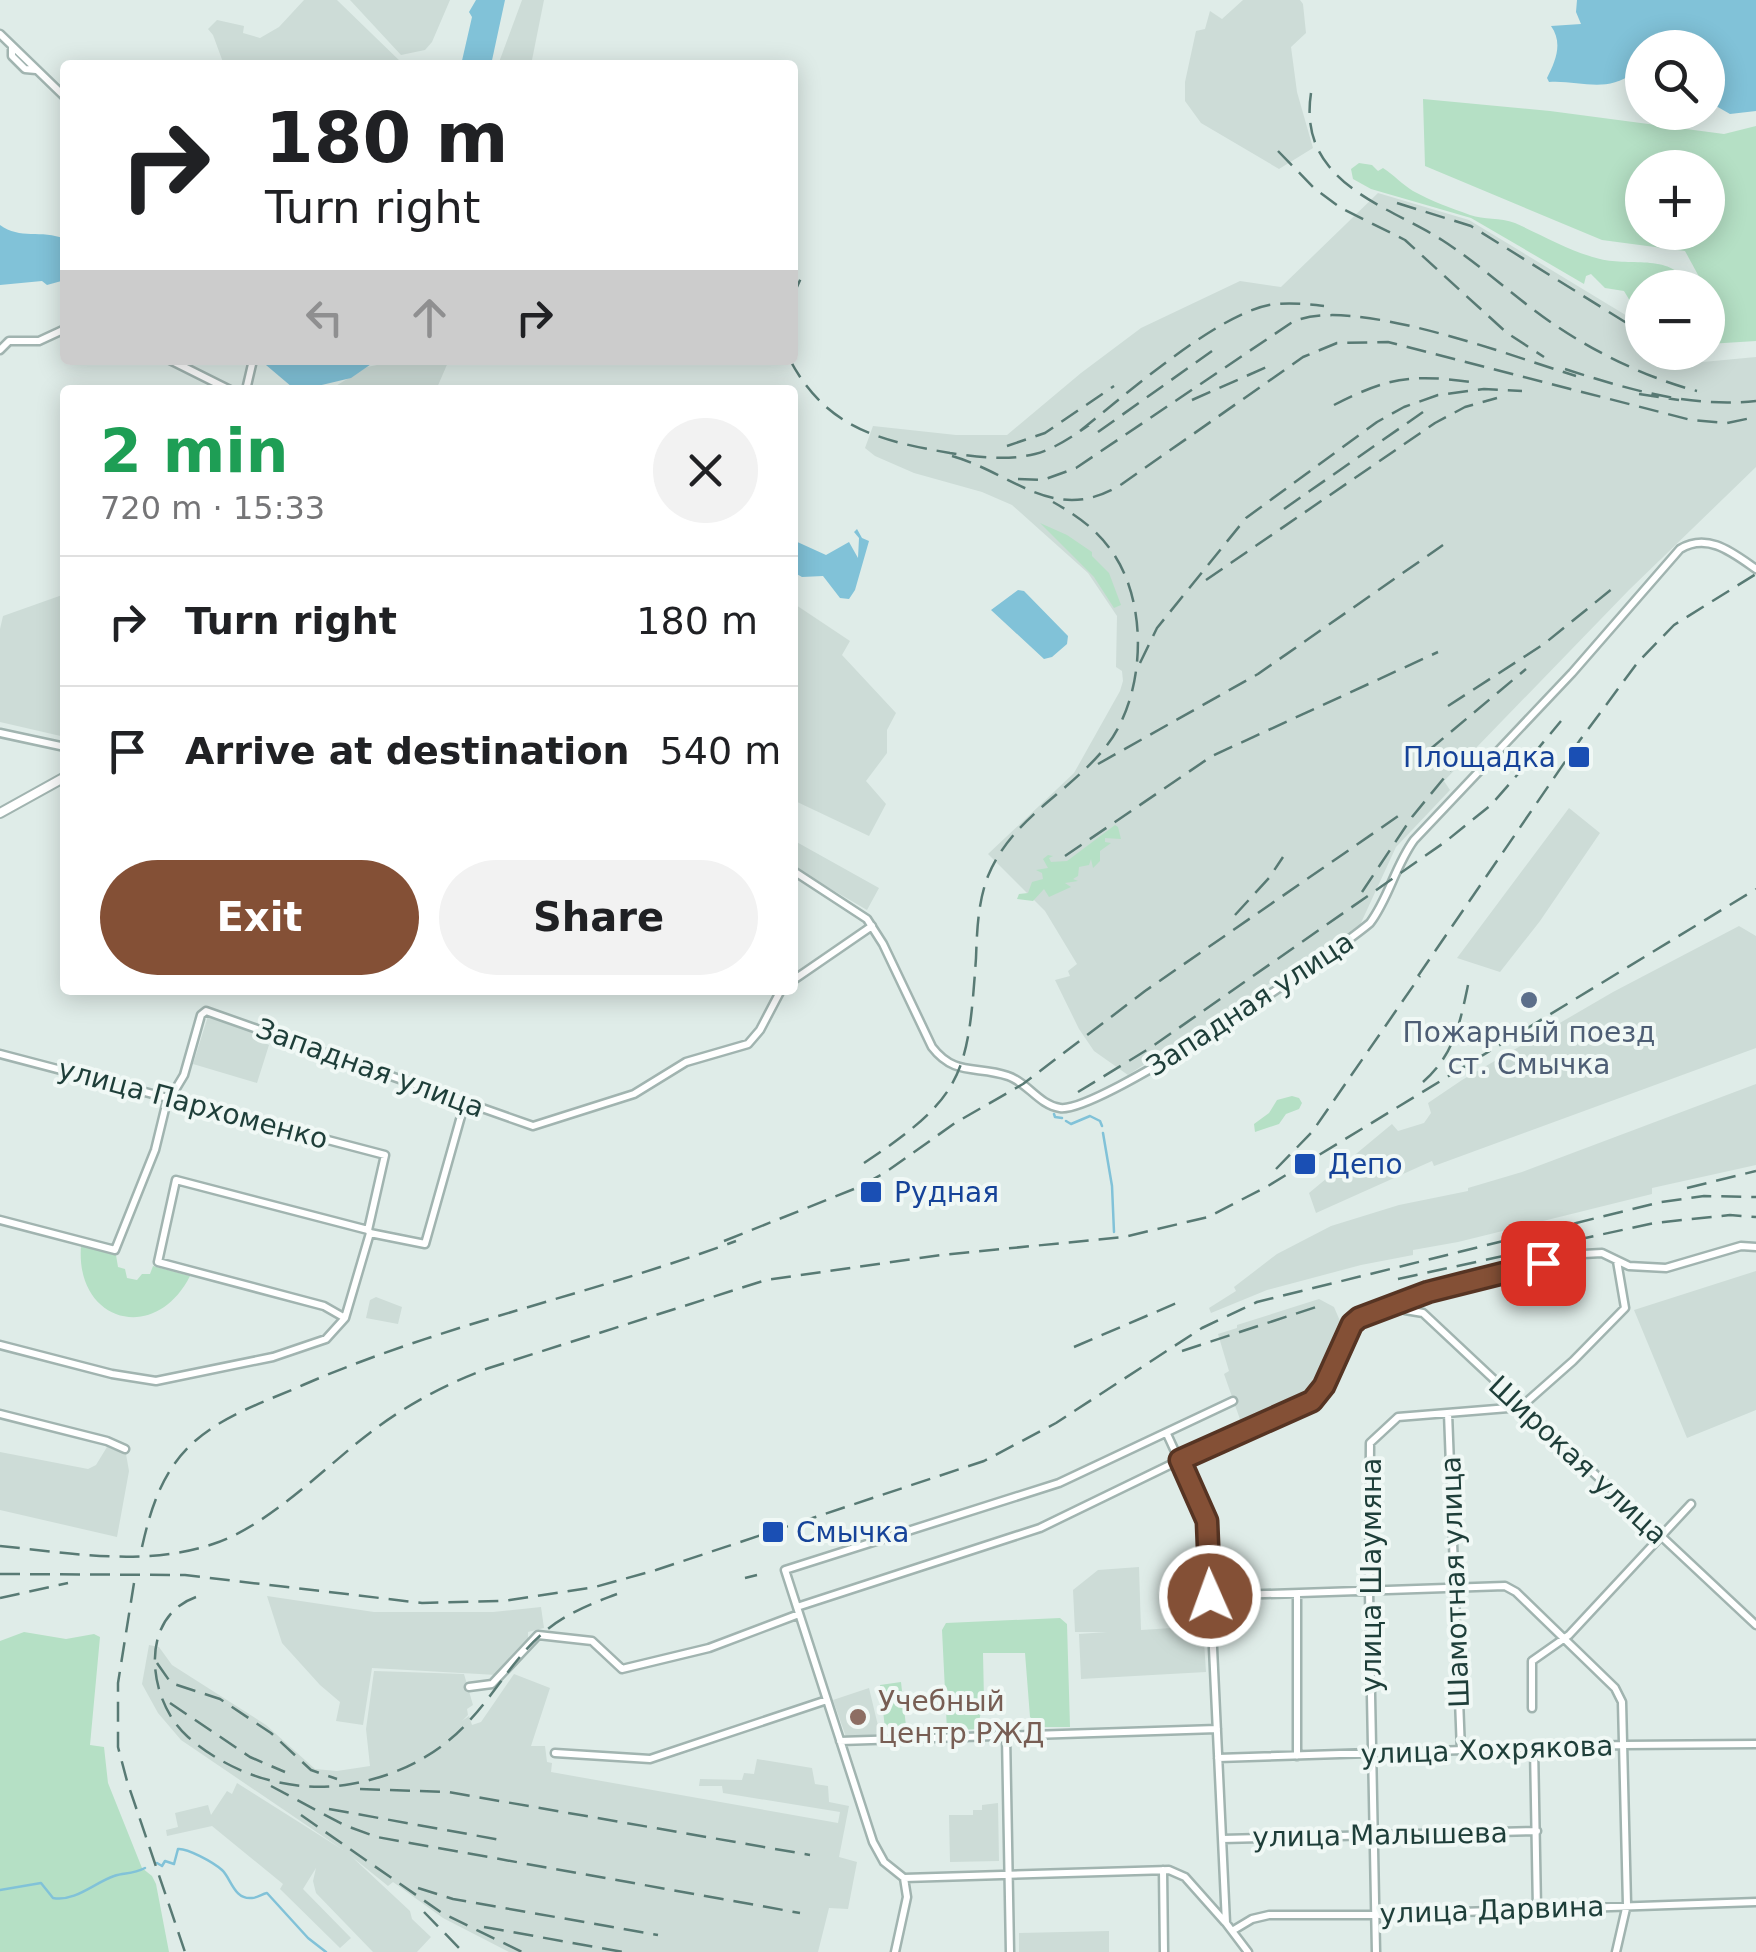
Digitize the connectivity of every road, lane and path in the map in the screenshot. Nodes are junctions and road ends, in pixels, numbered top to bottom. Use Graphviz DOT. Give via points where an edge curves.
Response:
graph roads {
  1 [pos="0,34"];
  2 [pos="60,92"];
  3 [pos="60,331"];
  4 [pos="0,350"];
  5 [pos="180,365"];
  6 [pos="220,385"];
  7 [pos="1756,570"];
  8 [pos="0,733"];
  9 [pos="60,746"];
  10 [pos="60,779"];
  11 [pos="0,813"];
  12 [pos="798,874"];
  13 [pos="872,926"];
  14 [pos="798,978"];
  15 [pos="778,995"];
  16 [pos="0,1055"];
  17 [pos="171,1097"];
  18 [pos="465,1102"];
  19 [pos="0,1220"];
  20 [pos="369,1231"];
  21 [pos="1756,1247"];
  22 [pos="1617,1261"];
  23 [pos="1399,1302"];
  24 [pos="344,1318"];
  25 [pos="0,1345"];
  26 [pos="1233,1401"];
  27 [pos="1521,1407"];
  28 [pos="1448,1412"];
  29 [pos="0,1414"];
  30 [pos="1168,1434"];
  31 [pos="125,1449"];
  32 [pos="1180,1460"];
  33 [pos="1690,1504"];
  34 [pos="1660,1538"];
  35 [pos="1455,1588"];
  36 [pos="1369,1592"];
  37 [pos="1296,1595"];
  38 [pos="1210,1596"];
  39 [pos="798,1611"];
  40 [pos="1756,1626"];
  41 [pos="1563,1640"];
  42 [pos="469,1687"];
  43 [pos="827,1700"];
  44 [pos="1532,1708"];
  45 [pos="1217,1730"];
  46 [pos="1006,1735"];
  47 [pos="840,1741"];
  48 [pos="1756,1744"];
  49 [pos="1623,1745"];
  50 [pos="1534,1747"];
  51 [pos="1461,1751"];
  52 [pos="555,1753"];
  53 [pos="1373,1754"];
  54 [pos="1297,1756"];
  55 [pos="1218,1758"];
  56 [pos="1538,1831"];
  57 [pos="1375,1835"];
  58 [pos="1222,1839"];
  59 [pos="1162,1870"];
  60 [pos="1008,1874"];
  61 [pos="904,1878"];
  62 [pos="1756,1902"];
  63 [pos="1627,1904"];
  64 [pos="1537,1909"];
  65 [pos="1376,1915"];
  66 [pos="1226,1923"];
  67 [pos="1232,1931"];
  68 [pos="895,1952"];
  69 [pos="1010,1952"];
  70 [pos="1164,1952"];
  71 [pos="1248,1952"];
  72 [pos="1376,1952"];
  73 [pos="1616,1952"];
  1 -- 2 [label="street"];
  3 -- 4 [label="street" via="38,341 6,342"];
  5 -- 6 [label="street"];
  7 -- 13 [label="street, Западная улица" via="1714,544 1696,542 1680,550 1414,840 1370,924 1155,1068 1082,1104 1058,1108 1010,1076 943,1060"];
  8 -- 9 [label="street"];
  10 -- 11 [label="street"];
  12 -- 13 [label="street, Западная улица"];
  13 -- 14 [label="street"];
  15 -- 18 [label="street, Западная улица" via="748,1044 686,1062 634,1094 533,1126"];
  16 -- 17 [label="street, улица Пархоменко"];
  17 -- 18 [label="street, Западная улица" via="206,1010"];
  17 -- 19 [label="street" via="115,1250"];
  17 -- 20 [label="street, улица Пархоменко" via="386,1154"];
  18 -- 20 [label="street" via="425,1244"];
  20 -- 24 [label="street"];
  20 -- 24 [label="street" via="176,1180 158,1262 324,1306"];
  21 -- 22 [label="street" via="1666,1268"];
  22 -- 23 [label="street" via="1602,1253 1572,1256"];
  22 -- 27 [label="street" via="1626,1308"];
  23 -- 27 [label="street, Широкая улица" via="1423,1313"];
  23 -- 32 [label="street" via="1354,1320 1312,1401"];
  24 -- 25 [label="street" via="330,1336 289,1352 161,1380"];
  26 -- 30 [label="street"];
  27 -- 28 [label="street"];
  27 -- 34 [label="street, Широкая улица"];
  28 -- 35 [label="street, Шамотная улица"];
  28 -- 36 [label="street, улица Шаумяна" via="1398,1416 1372,1438"];
  29 -- 31 [label="street"];
  30 -- 32 [label="street"];
  30 -- 39 [label="street" via="1059,1483 785,1570"];
  32 -- 38 [label="street" via="1207,1521"];
  32 -- 39 [label="street" via="1025,1534"];
  33 -- 34 [label="street"];
  34 -- 40 [label="street, Широкая улица"];
  34 -- 41 [label="street"];
  35 -- 36 [label="street"];
  35 -- 41 [label="street" via="1504,1586"];
  35 -- 51 [label="street, Шамотная улица"];
  36 -- 37 [label="street"];
  36 -- 53 [label="street, улица Шаумяна"];
  37 -- 38 [label="street"];
  37 -- 54 [label="street"];
  38 -- 45 [label="street"];
  39 -- 42 [label="street" via="709,1648 622,1669 592,1641 542,1634 492,1684"];
  39 -- 43 [label="street"];
  41 -- 44 [label="street" via="1532,1661"];
  41 -- 49 [label="street" via="1615,1688"];
  43 -- 47 [label="street"];
  43 -- 52 [label="street" via="650,1760"];
  45 -- 46 [label="street"];
  45 -- 55 [label="street"];
  46 -- 47 [label="street"];
  46 -- 60 [label="street"];
  47 -- 61 [label="street" via="873,1842"];
  48 -- 49 [label="street, улица Хохрякова"];
  49 -- 50 [label="street, улица Хохрякова"];
  49 -- 63 [label="street"];
  50 -- 51 [label="street, улица Хохрякова"];
  50 -- 56 [label="street"];
  51 -- 53 [label="street, улица Хохрякова"];
  53 -- 54 [label="street, улица Хохрякова"];
  53 -- 57 [label="street, улица Шаумяна"];
  54 -- 55 [label="street, улица Хохрякова"];
  55 -- 58 [label="street"];
  56 -- 57 [label="street, улица Малышева"];
  56 -- 64 [label="street"];
  57 -- 58 [label="street, улица Малышева"];
  57 -- 65 [label="street, улица Шаумяна"];
  58 -- 66 [label="street"];
  59 -- 60 [label="street"];
  59 -- 66 [label="street" via="1185,1877"];
  59 -- 70 [label="street"];
  60 -- 61 [label="street"];
  60 -- 69 [label="street"];
  61 -- 68 [label="street"];
  62 -- 63 [label="street, улица Дарвина"];
  63 -- 64 [label="street, улица Дарвина"];
  63 -- 73 [label="street"];
  64 -- 65 [label="street, улица Дарвина"];
  65 -- 67 [label="street, улица Дарвина" via="1269,1915"];
  65 -- 72 [label="street, улица Шаумяна"];
  66 -- 67 [label="street"];
  67 -- 71 [label="street"];
}
